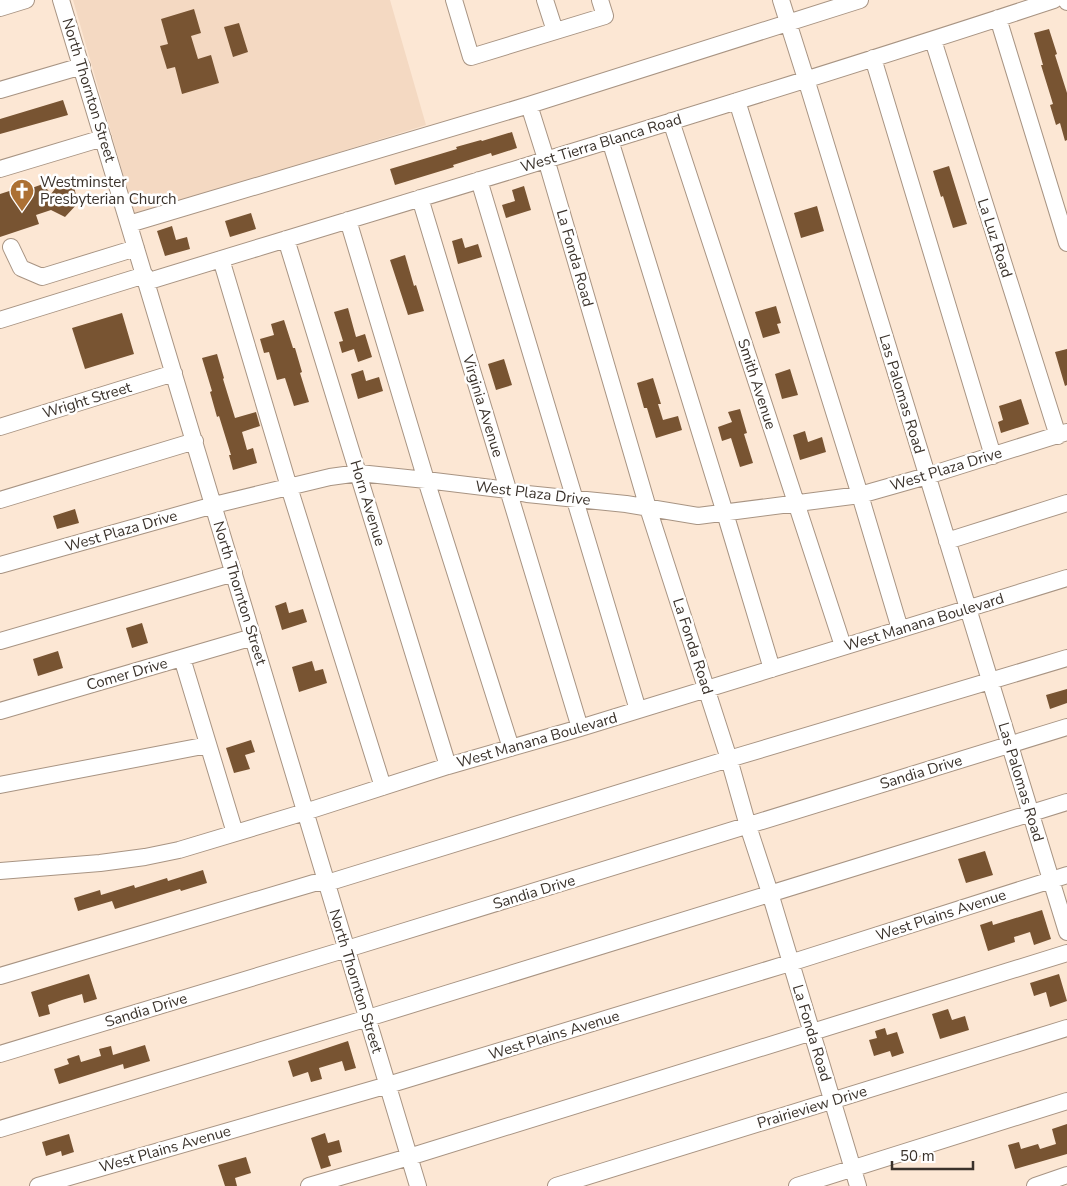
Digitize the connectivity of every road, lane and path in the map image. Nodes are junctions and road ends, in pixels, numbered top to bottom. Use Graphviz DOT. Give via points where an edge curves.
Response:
graph roads {
  1 [pos="26,0"];
  2 [pos="61,0"];
  3 [pos="454,0"];
  4 [pos="546,0"];
  5 [pos="600,0"];
  6 [pos="781,0"];
  7 [pos="860,0"];
  8 [pos="1054,0"];
  9 [pos="0,8"];
  10 [pos="998,18"];
  11 [pos="788,23"];
  12 [pos="555,31"];
  13 [pos="933,40"];
  14 [pos="872,58"];
  15 [pos="82,66"];
  16 [pos="806,79"];
  17 [pos="0,90"];
  18 [pos="737,101"];
  19 [pos="529,105"];
  20 [pos="671,121"];
  21 [pos="103,138"];
  22 [pos="610,140"];
  23 [pos="546,159"];
  24 [pos="0,169"];
  25 [pos="479,180"];
  26 [pos="420,198"];
  27 [pos="348,220"];
  28 [pos="129,224"];
  29 [pos="286,239"];
  30 [pos="1067,243"];
  31 [pos="11,247"];
  32 [pos="136,248"];
  33 [pos="221,259"];
  34 [pos="146,279"];
  35 [pos="0,320"];
  36 [pos="174,373"];
  37 [pos="0,427"];
  38 [pos="1063,434"];
  39 [pos="195,441"];
  40 [pos="993,456"];
  41 [pos="359,474"];
  42 [pos="927,476"];
  43 [pos="426,480"];
  44 [pos="289,487"];
  45 [pos="508,490"];
  46 [pos="860,495"];
  47 [pos="574,499"];
  48 [pos="0,500"];
  49 [pos="1067,503"];
  50 [pos="796,504"];
  51 [pos="214,505"];
  52 [pos="648,508"];
  53 [pos="725,513"];
  54 [pos="947,541"];
  55 [pos="0,565"];
  56 [pos="234,573"];
  57 [pos="1067,578"];
  58 [pos="968,608"];
  59 [pos="900,629"];
  60 [pos="253,637"];
  61 [pos="0,641"];
  62 [pos="843,646"];
  63 [pos="182,658"];
  64 [pos="1067,658"];
  65 [pos="772,669"];
  66 [pos="990,681"];
  67 [pos="707,689"];
  68 [pos="638,710"];
  69 [pos="0,711"];
  70 [pos="1067,727"];
  71 [pos="580,728"];
  72 [pos="1010,744"];
  73 [pos="208,745"];
  74 [pos="510,748"];
  75 [pos="729,759"];
  76 [pos="448,766"];
  77 [pos="0,785"];
  78 [pos="383,787"];
  79 [pos="1067,802"];
  80 [pos="305,812"];
  81 [pos="1030,813"];
  82 [pos="748,826"];
  83 [pos="235,834"];
  84 [pos="0,871"];
  85 [pos="1067,875"];
  86 [pos="1051,880"];
  87 [pos="327,883"];
  88 [pos="770,893"];
  89 [pos="1067,932"];
  90 [pos="348,949"];
  91 [pos="1067,953"];
  92 [pos="790,963"];
  93 [pos="0,976"];
  94 [pos="368,1018"];
  95 [pos="1067,1028"];
  96 [pos="812,1032"];
  97 [pos="0,1054"];
  98 [pos="388,1085"];
  99 [pos="833,1101"];
  100 [pos="1067,1101"];
  101 [pos="0,1129"];
  102 [pos="409,1157"];
  103 [pos="853,1169"];
  104 [pos="1067,1176"];
  105 [pos="38,1186"];
  106 [pos="309,1186"];
  107 [pos="418,1186"];
  108 [pos="556,1186"];
  109 [pos="798,1186"];
  110 [pos="858,1186"];
  111 [pos="1035,1186"];
  1 -- 9 [label="street"];
  2 -- 15 [label="street, North Thornton Street"];
  3 -- 12 [label="street" via="471,56"];
  4 -- 12 [label="street"];
  5 -- 12 [label="street" via="605,16"];
  6 -- 11 [label="street, Las Palomas Road"];
  7 -- 11 [label="street"];
  8 -- 10 [label="street, West Tierra Blanca Road"];
  10 -- 13 [label="street, West Tierra Blanca Road"];
  10 -- 30 [label="street"];
  11 -- 16 [label="street, Las Palomas Road"];
  11 -- 19 [label="street"];
  13 -- 14 [label="street, West Tierra Blanca Road"];
  13 -- 38 [label="street, La Luz Road"];
  14 -- 16 [label="street, West Tierra Blanca Road"];
  14 -- 40 [label="street"];
  15 -- 17 [label="street"];
  15 -- 21 [label="street, North Thornton Street"];
  16 -- 18 [label="street, West Tierra Blanca Road"];
  16 -- 42 [label="street, Las Palomas Road"];
  18 -- 20 [label="street, West Tierra Blanca Road"];
  18 -- 46 [label="street"];
  19 -- 23 [label="street, La Fonda Road"];
  19 -- 28 [label="street"];
  20 -- 22 [label="street, West Tierra Blanca Road"];
  20 -- 50 [label="street, Smith Avenue"];
  21 -- 24 [label="street"];
  21 -- 28 [label="street, North Thornton Street"];
  22 -- 23 [label="street, West Tierra Blanca Road"];
  22 -- 53 [label="street"];
  23 -- 25 [label="street, West Tierra Blanca Road"];
  23 -- 52 [label="street, La Fonda Road"];
  25 -- 26 [label="street, West Tierra Blanca Road"];
  25 -- 47 [label="street"];
  26 -- 27 [label="street, West Tierra Blanca Road"];
  26 -- 45 [label="street, Virginia Avenue"];
  27 -- 29 [label="street, West Tierra Blanca Road"];
  27 -- 43 [label="street"];
  28 -- 32 [label="street, North Thornton Street"];
  29 -- 33 [label="street, West Tierra Blanca Road"];
  29 -- 41 [label="street, Horn Avenue"];
  31 -- 32 [label="street" via="21,268 42,277"];
  32 -- 34 [label="street, North Thornton Street"];
  33 -- 34 [label="street, West Tierra Blanca Road"];
  33 -- 44 [label="street"];
  34 -- 35 [label="street, West Tierra Blanca Road"];
  34 -- 36 [label="street, North Thornton Street"];
  36 -- 37 [label="street, Wright Street"];
  36 -- 39 [label="street, North Thornton Street"];
  38 -- 40 [label="street, West Plaza Drive"];
  39 -- 48 [label="street"];
  39 -- 51 [label="street, North Thornton Street"];
  40 -- 42 [label="street, West Plaza Drive"];
  41 -- 43 [label="street, West Plaza Drive"];
  41 -- 44 [label="street, West Plaza Drive"];
  41 -- 76 [label="street, Horn Avenue"];
  42 -- 46 [label="street, West Plaza Drive"];
  42 -- 54 [label="street, Las Palomas Road"];
  43 -- 45 [label="street, West Plaza Drive"];
  43 -- 74 [label="street"];
  44 -- 51 [label="street, West Plaza Drive"];
  44 -- 78 [label="street"];
  45 -- 47 [label="street, West Plaza Drive"];
  45 -- 71 [label="street, Virginia Avenue"];
  46 -- 50 [label="street, West Plaza Drive"];
  46 -- 59 [label="street"];
  47 -- 52 [label="street, West Plaza Drive"];
  47 -- 68 [label="street"];
  49 -- 54 [label="street"];
  50 -- 53 [label="street, West Plaza Drive"];
  50 -- 62 [label="street, Smith Avenue"];
  51 -- 55 [label="street, West Plaza Drive"];
  51 -- 56 [label="street, North Thornton Street"];
  52 -- 53 [label="street, West Plaza Drive" via="698,516"];
  52 -- 67 [label="street, La Fonda Road"];
  53 -- 65 [label="street"];
  54 -- 58 [label="street, Las Palomas Road"];
  56 -- 60 [label="street, North Thornton Street"];
  56 -- 61 [label="street"];
  57 -- 58 [label="street, West Manana Boulevard"];
  58 -- 59 [label="street, West Manana Boulevard"];
  58 -- 66 [label="street, Las Palomas Road"];
  59 -- 62 [label="street, West Manana Boulevard"];
  60 -- 63 [label="street, Comer Drive"];
  60 -- 80 [label="street, North Thornton Street"];
  62 -- 65 [label="street, West Manana Boulevard"];
  63 -- 69 [label="street, Comer Drive"];
  63 -- 73 [label="street"];
  64 -- 66 [label="street"];
  65 -- 67 [label="street, West Manana Boulevard"];
  66 -- 72 [label="street, Las Palomas Road"];
  66 -- 75 [label="street"];
  67 -- 68 [label="street, West Manana Boulevard"];
  67 -- 75 [label="street, La Fonda Road"];
  68 -- 71 [label="street, West Manana Boulevard"];
  70 -- 72 [label="street, Sandia Drive"];
  71 -- 74 [label="street, West Manana Boulevard"];
  72 -- 81 [label="street, Las Palomas Road"];
  72 -- 82 [label="street, Sandia Drive"];
  73 -- 77 [label="street"];
  73 -- 83 [label="street"];
  74 -- 76 [label="street, West Manana Boulevard"];
  75 -- 82 [label="street, La Fonda Road"];
  75 -- 87 [label="street"];
  76 -- 78 [label="street, West Manana Boulevard"];
  78 -- 80 [label="street, West Manana Boulevard"];
  79 -- 81 [label="street"];
  80 -- 83 [label="street, West Manana Boulevard"];
  80 -- 87 [label="street, North Thornton Street"];
  81 -- 86 [label="street, Las Palomas Road"];
  81 -- 88 [label="street"];
  82 -- 88 [label="street, La Fonda Road"];
  82 -- 90 [label="street, Sandia Drive"];
  83 -- 84 [label="street, West Manana Boulevard" via="145,857"];
  85 -- 86 [label="street, West Plains Avenue"];
  86 -- 89 [label="street, Las Palomas Road"];
  86 -- 92 [label="street, West Plains Avenue"];
  87 -- 90 [label="street, North Thornton Street"];
  87 -- 93 [label="street" via="314,883"];
  88 -- 92 [label="street, La Fonda Road"];
  88 -- 94 [label="street"];
  90 -- 94 [label="street, North Thornton Street"];
  90 -- 97 [label="street, Sandia Drive"];
  91 -- 96 [label="street"];
  92 -- 96 [label="street, La Fonda Road"];
  92 -- 98 [label="street, West Plains Avenue"];
  94 -- 98 [label="street, North Thornton Street"];
  94 -- 101 [label="street"];
  95 -- 99 [label="street, Prairieview Drive"];
  96 -- 99 [label="street, La Fonda Road"];
  96 -- 102 [label="street"];
  98 -- 102 [label="street, North Thornton Street"];
  98 -- 105 [label="street, West Plains Avenue"];
  99 -- 103 [label="street, La Fonda Road"];
  99 -- 108 [label="street, Prairieview Drive"];
  100 -- 103 [label="street"];
  102 -- 106 [label="street"];
  102 -- 107 [label="street, North Thornton Street"];
  103 -- 109 [label="street"];
  103 -- 110 [label="street, La Fonda Road"];
  104 -- 111 [label="street"];
}
